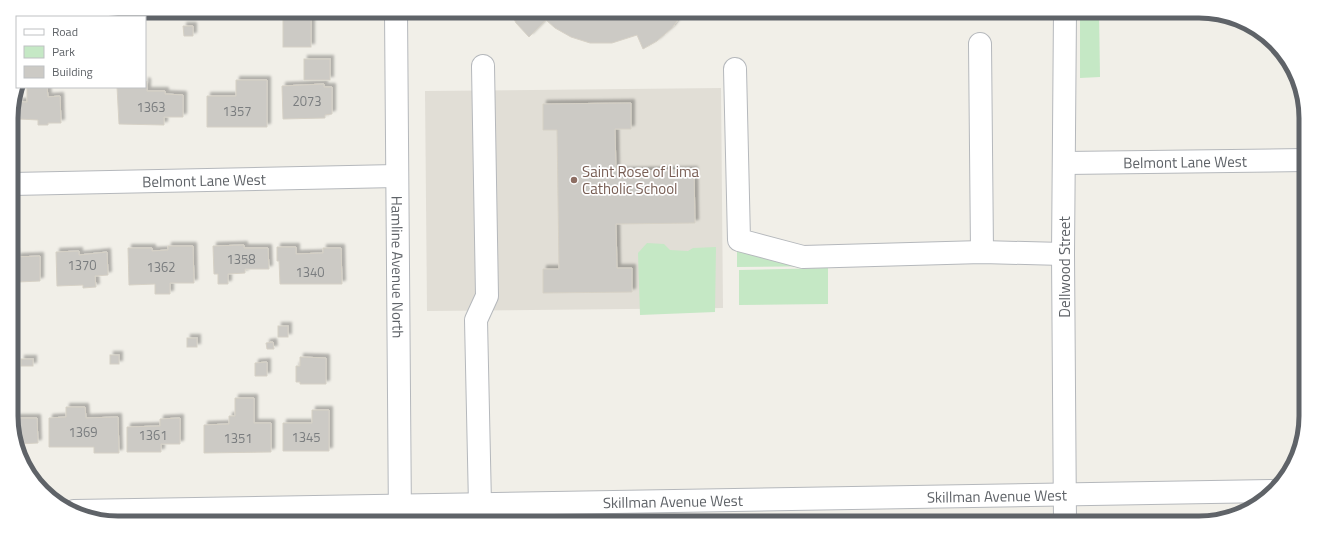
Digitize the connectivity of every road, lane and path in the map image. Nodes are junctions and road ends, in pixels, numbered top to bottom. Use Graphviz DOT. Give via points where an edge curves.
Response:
graph roads {
  1 [pos="396,18"];
  2 [pos="1065,18"];
  3 [pos="980,44"];
  4 [pos="483,66"];
  5 [pos="735,69"];
  6 [pos="1299,160"];
  7 [pos="1065,163"];
  8 [pos="396,176"];
  9 [pos="18,184"];
  10 [pos="982,252"];
  11 [pos="1063,254"];
  12 [pos="1265,491"];
  13 [pos="1065,494"];
  14 [pos="480,505"];
  15 [pos="87,511"];
  16 [pos="400,515"];
  17 [pos="1065,516"];
  1 -- 8 [label="street, Hamline Avenue North"];
  2 -- 7 [label="street, Dellwood Street"];
  3 -- 10 [label="street"];
  4 -- 14 [label="street" via="487,296 476,320"];
  5 -- 10 [label="street" via="739,240 803,257"];
  6 -- 7 [label="street, Belmont Lane West"];
  7 -- 11 [label="street, Dellwood Street"];
  8 -- 9 [label="street, Belmont Lane West"];
  8 -- 16 [label="street, Hamline Avenue North"];
  10 -- 11 [label="street"];
  11 -- 13 [label="street, Dellwood Street"];
  12 -- 13 [label="street, Skillman Avenue West"];
  13 -- 14 [label="street, Skillman Avenue West"];
  13 -- 17 [label="street, Dellwood Street"];
  14 -- 16 [label="street, Skillman Avenue West"];
  15 -- 16 [label="street, Skillman Avenue West"];
}
